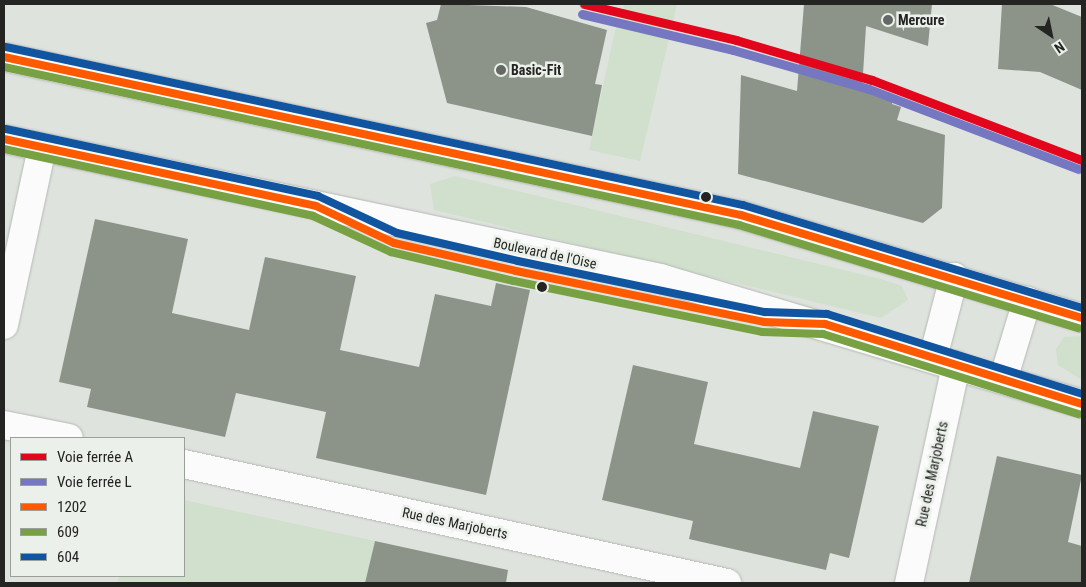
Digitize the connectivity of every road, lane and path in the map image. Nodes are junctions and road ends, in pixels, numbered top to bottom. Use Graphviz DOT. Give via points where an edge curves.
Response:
graph roads {
  1 [pos="4,57"];
  2 [pos="4,140"];
  3 [pos="42,148"];
  4 [pos="954,277"];
  5 [pos="1027,301"];
  6 [pos="1082,318"];
  7 [pos="4,325"];
  8 [pos="945,362"];
  9 [pos="1003,380"];
  10 [pos="1082,404"];
  11 [pos="4,425"];
  12 [pos="64,437"];
  13 [pos="185,464"];
  14 [pos="727,583"];
  15 [pos="909,583"];
  1 -- 4 [label="main road" via="741,215"];
  2 -- 3 [label="main road, Boulevard de l'Oise"];
  3 -- 7 [label="main road"];
  3 -- 8 [label="main road, Boulevard de l'Oise" via="660,278"];
  4 -- 5 [label="main road"];
  4 -- 8 [label="main road"];
  5 -- 6 [label="main road"];
  5 -- 9 [label="main road"];
  8 -- 9 [label="main road, Boulevard de l'Oise"];
  8 -- 15 [label="main road, Rue des Marjoberts"];
  9 -- 10 [label="main road, Boulevard de l'Oise"];
  11 -- 12 [label="main road"];
  13 -- 14 [label="main road, Rue des Marjoberts"];
}
